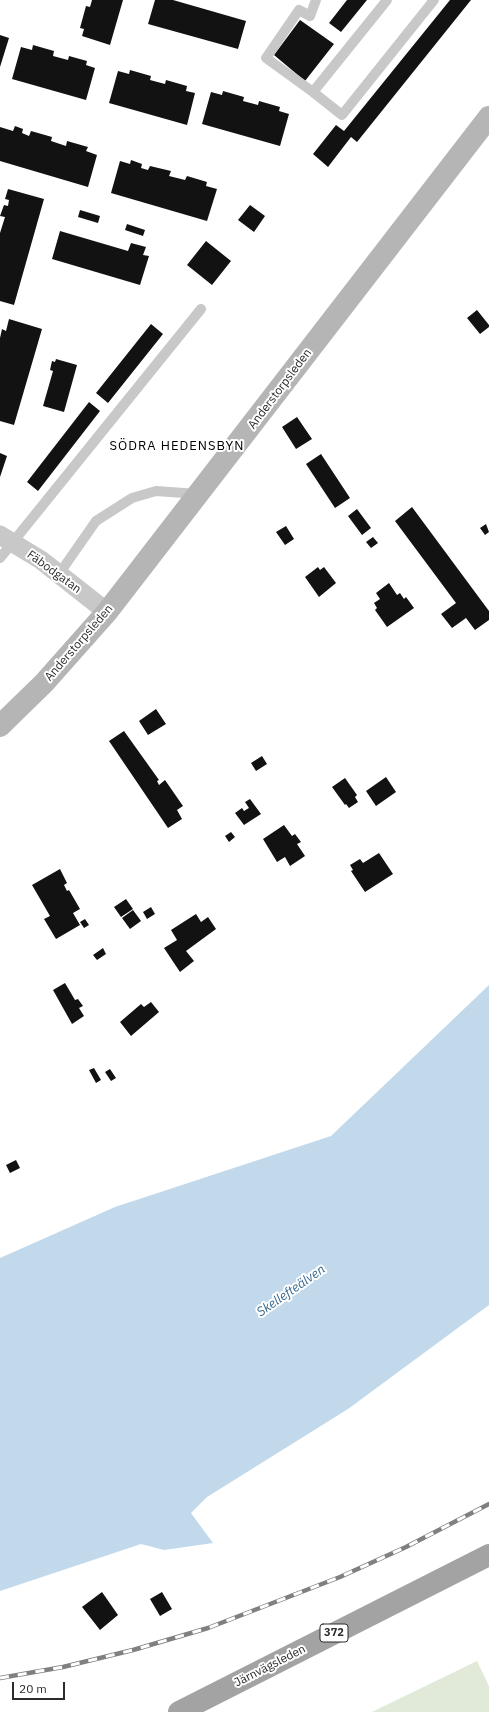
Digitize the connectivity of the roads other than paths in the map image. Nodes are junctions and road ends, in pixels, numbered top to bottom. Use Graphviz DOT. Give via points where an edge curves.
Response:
graph roads {
  1 [pos="316,0"];
  2 [pos="387,0"];
  3 [pos="434,0"];
  4 [pos="314,92"];
  5 [pos="489,117"];
  6 [pos="201,308"];
  7 [pos="198,494"];
  8 [pos="6,539"];
  9 [pos="0,558"];
  10 [pos="59,574"];
  11 [pos="107,612"];
  12 [pos="0,726"];
  13 [pos="489,1555"];
  14 [pos="179,1712"];
  1 -- 4 [label="lane" via="310,16 299,10 266,58"];
  2 -- 4 [label="lane"];
  3 -- 4 [label="lane" via="342,115"];
  5 -- 7 [label="main road, Anderstorpsleden"];
  6 -- 8 [label="lane"];
  7 -- 10 [label="lane" via="156,491 132,498 96,521"];
  7 -- 11 [label="main road, Anderstorpsleden"];
  8 -- 9 [label="lane"];
  8 -- 10 [label="street, Fäbodgatan"];
  10 -- 11 [label="street, Fäbodgatan"];
  11 -- 12 [label="main road, Anderstorpsleden" via="44,683"];
  13 -- 14 [label="main road, Järnvägsleden / 372"];
}
